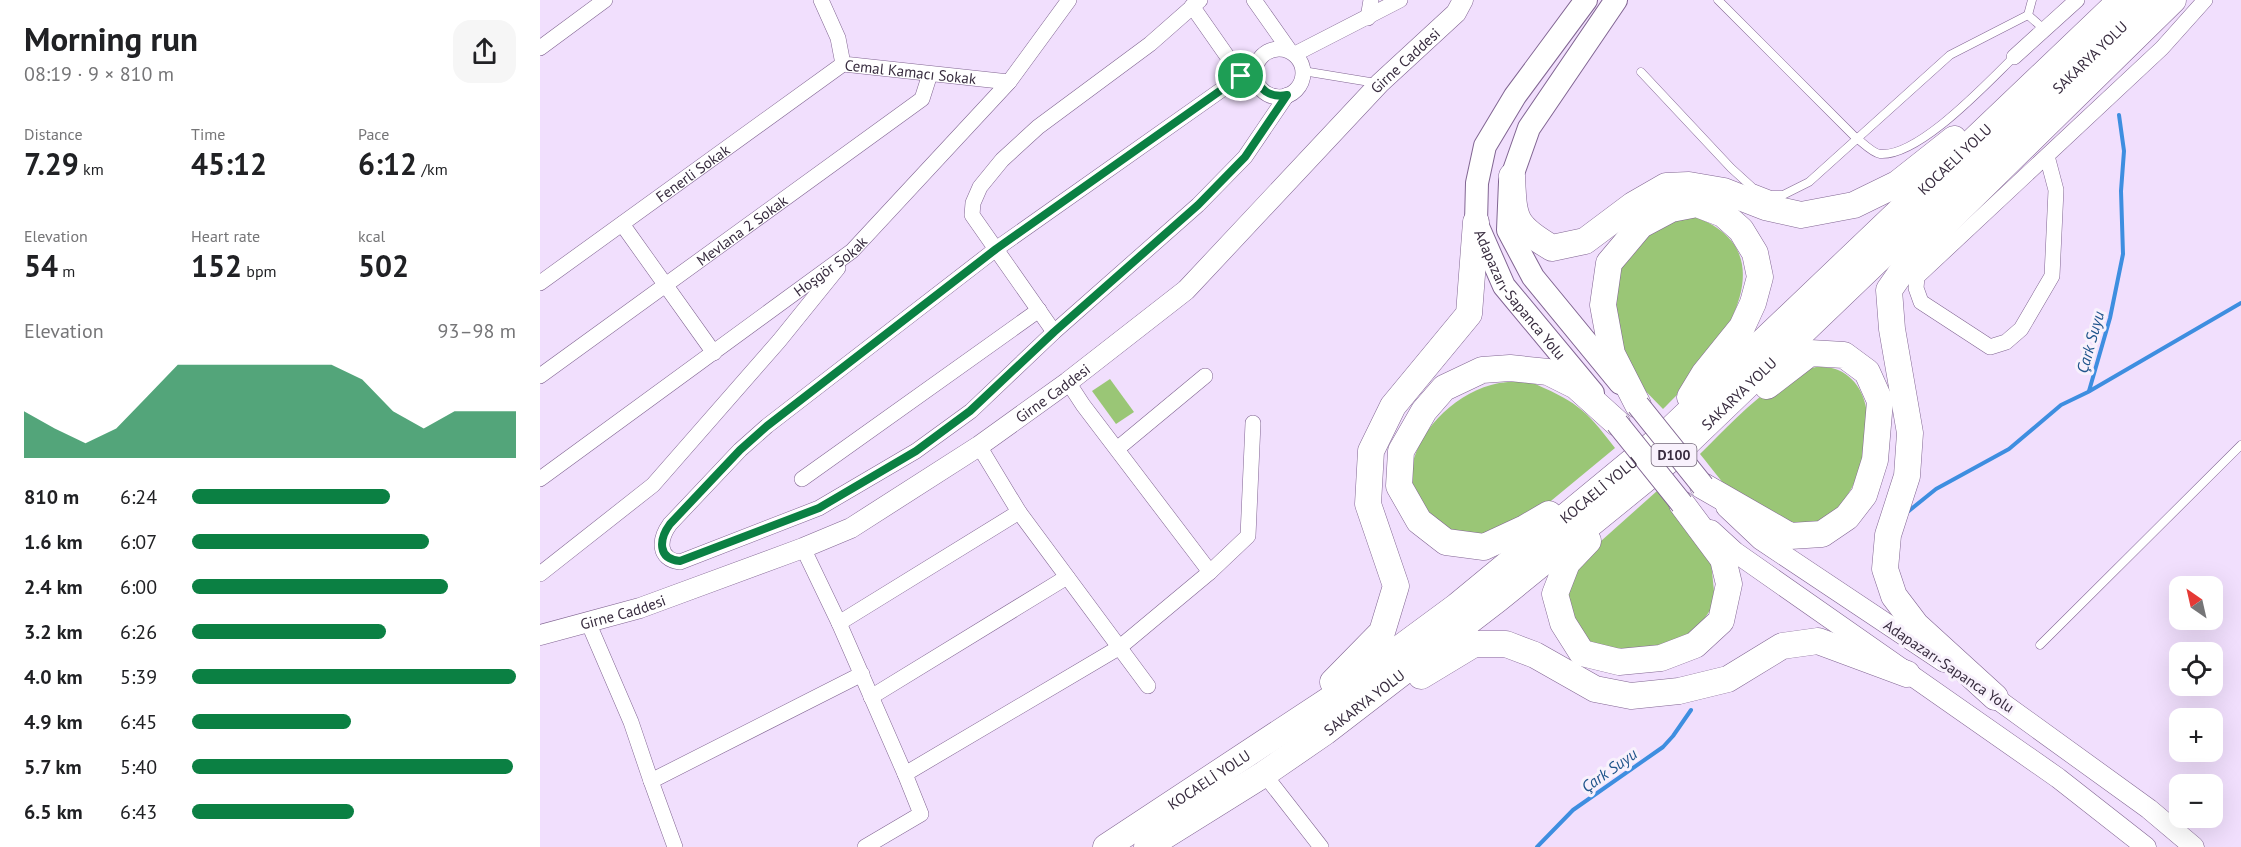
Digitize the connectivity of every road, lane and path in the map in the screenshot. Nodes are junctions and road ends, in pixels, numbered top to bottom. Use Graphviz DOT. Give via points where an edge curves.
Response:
graph roads {
  1 [pos="605,0"];
  2 [pos="821,0"];
  3 [pos="1069,0"];
  4 [pos="1254,0"];
  5 [pos="1371,0"];
  6 [pos="1400,0"];
  7 [pos="1463,0"];
  8 [pos="1586,0"];
  9 [pos="1718,0"];
  10 [pos="2032,0"];
  11 [pos="2077,0"];
  12 [pos="2121,0"];
  13 [pos="2149,0"];
  14 [pos="2173,0"];
  15 [pos="2205,0"];
  16 [pos="1616,1"];
  17 [pos="1196,3"];
  18 [pos="2028,15"];
  19 [pos="1368,18"];
  20 [pos="2045,30"];
  21 [pos="2079,40"];
  22 [pos="540,48"];
  23 [pos="1292,52"];
  24 [pos="2014,57"];
  25 [pos="843,64"];
  26 [pos="1303,71"];
  27 [pos="1641,72"];
  28 [pos="930,74"];
  29 [pos="1248,74"];
  30 [pos="1009,82"];
  31 [pos="1380,83"];
  32 [pos="1287,95"];
  33 [pos="1857,138"];
  34 [pos="2047,156"];
  35 [pos="1512,176"];
  36 [pos="1476,222"];
  37 [pos="622,224"];
  38 [pos="996,249"];
  39 [pos="852,252"];
  40 [pos="540,283"];
  41 [pos="666,285"];
  42 [pos="1039,310"];
  43 [pos="1054,332"];
  44 [pos="714,353"];
  45 [pos="540,376"];
  46 [pos="1205,376"];
  47 [pos="1068,382"];
  48 [pos="1638,405"];
  49 [pos="1253,423"];
  50 [pos="1617,423"];
  51 [pos="1668,432"];
  52 [pos="2241,445"];
  53 [pos="979,446"];
  54 [pos="1117,449"];
  55 [pos="1665,463"];
  56 [pos="1628,464"];
  57 [pos="540,479"];
  58 [pos="802,479"];
  59 [pos="1703,486"];
  60 [pos="1682,504"];
  61 [pos="1019,512"];
  62 [pos="803,548"];
  63 [pos="1210,572"];
  64 [pos="540,574"];
  65 [pos="1067,577"];
  66 [pos="588,622"];
  67 [pos="840,622"];
  68 [pos="540,635"];
  69 [pos="2040,645"];
  70 [pos="1119,647"];
  71 [pos="862,674"];
  72 [pos="1907,674"];
  73 [pos="1148,686"];
  74 [pos="871,697"];
  75 [pos="1995,697"];
  76 [pos="1325,732"];
  77 [pos="905,774"];
  78 [pos="1264,774"];
  79 [pos="651,781"];
  80 [pos="1158,813"];
  81 [pos="675,847"];
  82 [pos="865,847"];
  83 [pos="1106,847"];
  84 [pos="1147,847"];
  85 [pos="1321,847"];
  86 [pos="2146,847"];
  87 [pos="2194,847"];
  1 -- 22 [label="street"];
  2 -- 25 [label="street, Cemal Kamacı Sokak" via="838,38"];
  3 -- 30 [label="street, Hoşgör Sokak"];
  4 -- 23 [label="street"];
  5 -- 19 [label="street"];
  6 -- 19 [label="street"];
  7 -- 31 [label="main road, Girne Caddesi" via="1456,13"];
  8 -- 36 [label="main road, Adapazarı-Sapanca Yolu" via="1515,96 1485,146 1477,183"];
  9 -- 33 [label="lane"];
  10 -- 18 [label="lane"];
  11 -- 20 [label="street"];
  12 -- 21 [label="highway, KOCAELİ YOLU / D100"];
  13 -- 55 [label="highway, SAKARYA YOLU / D100"];
  14 -- 75 [label="highway" via="1914,254 1889,290 1910,433 1907,476 1888,535 1885,569 1894,596 1916,625"];
  15 -- 34 [label="street" via="2162,48"];
  16 -- 35 [label="main road, Adapazarı-Sapanca Yolu" via="1529,128"];
  17 -- 29 [label="street"];
  17 -- 38 [label="street" via="1150,44 1038,127 980,187 972,215"];
  18 -- 20 [label="lane"];
  18 -- 33 [label="lane" via="1950,55"];
  19 -- 23 [label="street"];
  20 -- 24 [label="street"];
  21 -- 35 [label="highway" via="1897,184 1854,205 1801,215 1765,207 1724,191 1666,186 1585,241 1552,248 1530,236 1514,215"];
  21 -- 51 [label="highway, KOCAELİ YOLU / D100"];
  23 -- 26 [label="street"];
  23 -- 29 [label="street" via="1277,48 1264,54"];
  24 -- 33 [label="lane" via="1942,124 1911,145 1878,154"];
  25 -- 28 [label="street, Cemal Kamacı Sokak"];
  25 -- 37 [label="street, Fenerli Sokak"];
  26 -- 31 [label="lane"];
  26 -- 32 [label="street" via="1300,86"];
  27 -- 33 [label="lane" via="1731,168 1753,188 1771,195 1783,195 1809,182"];
  28 -- 30 [label="street, Cemal Kamacı Sokak"];
  28 -- 41 [label="street, Mevlana 2 Sokak" via="922,99"];
  29 -- 32 [label="street" via="1272,96"];
  29 -- 38 [label="street"];
  30 -- 39 [label="street, Hoşgör Sokak"];
  31 -- 47 [label="main road, Girne Caddesi" via="1186,290"];
  32 -- 43 [label="street" via="1245,157 1198,205"];
  34 -- 34 [label="street" via="2056,190 2052,276 2021,329 2006,342 1990,347 1921,302 1917,277"];
  35 -- 48 [label="main road, Adapazarı-Sapanca Yolu" via="1508,230 1533,277"];
  36 -- 50 [label="main road, Adapazarı-Sapanca Yolu" via="1504,286"];
  36 -- 80 [label="highway" via="1469,314 1393,406 1371,451 1368,504 1396,586 1382,632 1338,678"];
  37 -- 40 [label="street, Fenerli Sokak"];
  37 -- 41 [label="street"];
  38 -- 42 [label="street"];
  38 -- 43 [label="street" via="740,450 663,533 664,554 680,561 819,508 916,451 970,411"];
  39 -- 44 [label="street, Hoşgör Sokak"];
  39 -- 64 [label="street" via="653,485"];
  41 -- 44 [label="street"];
  41 -- 45 [label="street, Mevlana 2 Sokak"];
  42 -- 43 [label="street"];
  42 -- 58 [label="street"];
  44 -- 57 [label="street, Hoşgör Sokak"];
  46 -- 54 [label="street"];
  47 -- 53 [label="main road, Girne Caddesi"];
  47 -- 54 [label="street"];
  48 -- 51 [label="highway" via="1612,354 1603,305 1609,263 1641,225 1671,209 1697,204 1723,214 1741,230 1755,253 1760,277 1742,327 1704,374"];
  48 -- 59 [label="main road, Adapazarı-Sapanca Yolu, bridge"];
  49 -- 63 [label="street" via="1248,536"];
  50 -- 56 [label="highway" via="1576,386 1548,372 1482,370 1444,388 1424,411 1401,451 1399,486 1419,521 1446,542 1484,547 1525,528"];
  50 -- 60 [label="main road, Adapazarı-Sapanca Yolu, bridge"];
  51 -- 56 [label="highway, KOCAELİ YOLU / D100"];
  52 -- 69 [label="lane"];
  53 -- 61 [label="street"];
  53 -- 62 [label="main road, Girne Caddesi" via="851,528"];
  54 -- 63 [label="street"];
  55 -- 59 [label="highway" via="1810,353 1844,356 1867,372 1880,401 1875,460 1864,495 1847,518 1822,534 1790,536"];
  55 -- 60 [label="highway" via="1567,563 1555,594 1563,623 1582,653 1619,662 1661,658 1695,645 1721,621 1729,584 1723,559"];
  55 -- 76 [label="highway, SAKARYA YOLU / D100" via="1498,599"];
  56 -- 80 [label="highway, KOCAELİ YOLU / D100" via="1457,606 1335,696"];
  59 -- 75 [label="main road, Adapazarı-Sapanca Yolu" via="1761,540"];
  60 -- 72 [label="main road, Adapazarı-Sapanca Yolu" via="1735,552"];
  61 -- 65 [label="street"];
  61 -- 67 [label="street"];
  62 -- 66 [label="main road, Girne Caddesi" via="640,608"];
  62 -- 67 [label="street"];
  63 -- 70 [label="street"];
  65 -- 70 [label="street"];
  65 -- 74 [label="street"];
  66 -- 68 [label="main road, Girne Caddesi"];
  66 -- 79 [label="street" via="631,722"];
  67 -- 71 [label="street"];
  70 -- 73 [label="street"];
  70 -- 77 [label="street"];
  71 -- 74 [label="street"];
  71 -- 79 [label="street"];
  72 -- 76 [label="highway" via="1818,641 1782,646 1728,679 1679,691 1631,696 1595,689 1506,644 1474,644"];
  72 -- 86 [label="main road, Adapazarı-Sapanca Yolu" via="2058,778"];
  74 -- 77 [label="street"];
  75 -- 87 [label="main road, Adapazarı-Sapanca Yolu" via="2149,809"];
  76 -- 78 [label="highway, SAKARYA YOLU / D100"];
  77 -- 82 [label="street" via="921,814"];
  78 -- 84 [label="highway, SAKARYA YOLU / D100"];
  78 -- 85 [label="street"];
  79 -- 81 [label="street"];
  80 -- 83 [label="highway, KOCAELİ YOLU / D100"];
}
